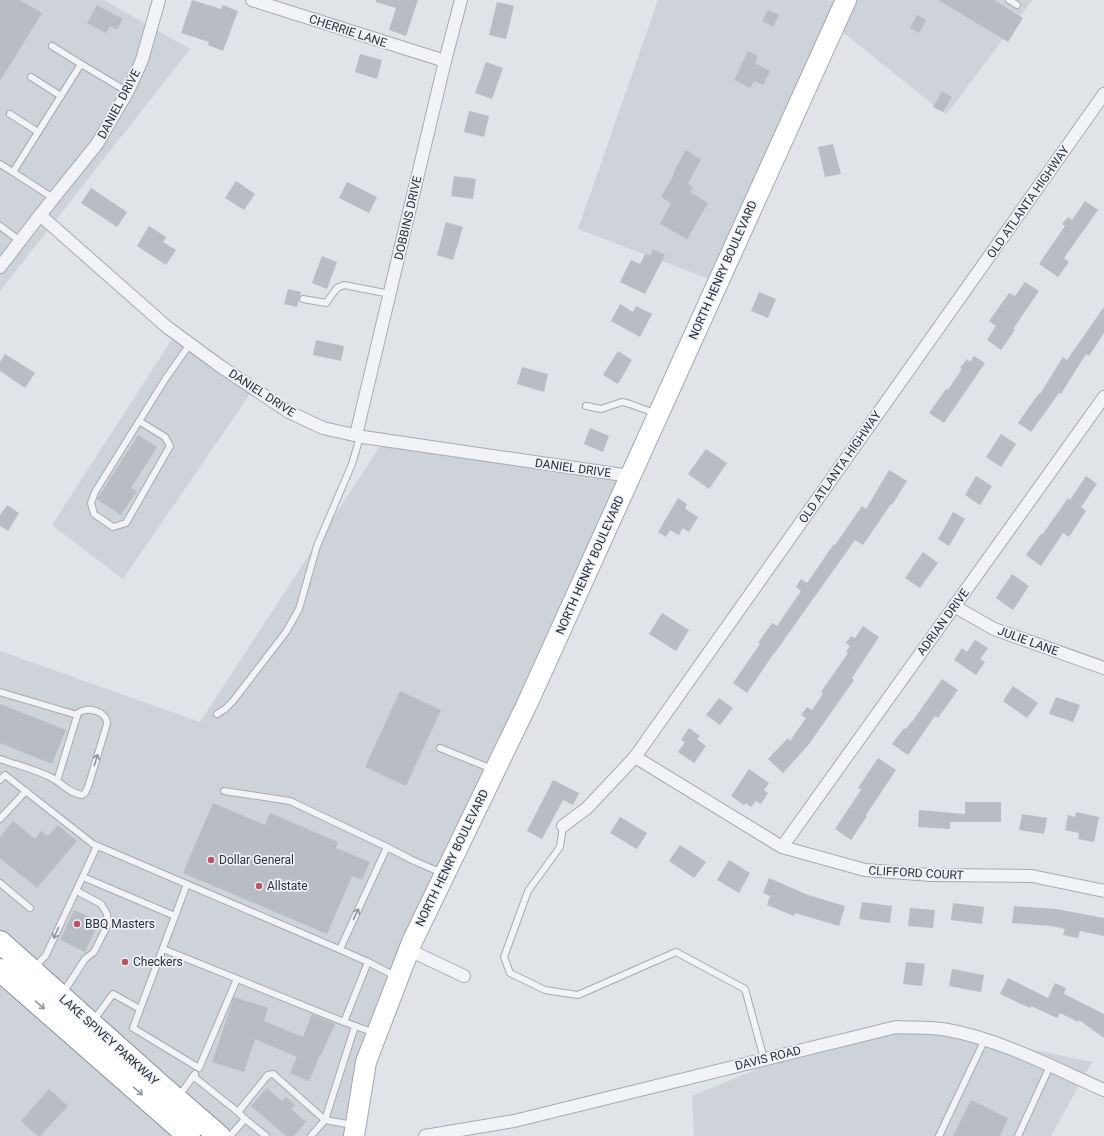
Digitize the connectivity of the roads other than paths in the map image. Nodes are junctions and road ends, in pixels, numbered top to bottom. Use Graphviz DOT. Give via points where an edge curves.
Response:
graph roads {
  1 [pos="159,0"];
  2 [pos="252,0"];
  3 [pos="461,0"];
  4 [pos="846,0"];
  5 [pos="1009,0"];
  6 [pos="1017,4"];
  7 [pos="52,46"];
  8 [pos="445,61"];
  9 [pos="81,64"];
  10 [pos="31,77"];
  11 [pos="128,92"];
  12 [pos="1104,94"];
  13 [pos="61,96"];
  14 [pos="10,114"];
  15 [pos="38,132"];
  16 [pos="0,164"];
  17 [pos="12,172"];
  18 [pos="54,198"];
  19 [pos="40,215"];
  20 [pos="0,226"];
  21 [pos="20,241"];
  22 [pos="0,268"];
  23 [pos="390,294"];
  24 [pos="303,299"];
  25 [pos="190,344"];
  26 [pos="1104,397"];
  27 [pos="586,406"];
  28 [pos="658,414"];
  29 [pos="139,421"];
  30 [pos="358,436"];
  31 [pos="630,476"];
  32 [pos="954,606"];
  33 [pos="1104,668"];
  34 [pos="0,692"];
  35 [pos="217,714"];
  36 [pos="77,715"];
  37 [pos="440,748"];
  38 [pos="635,757"];
  39 [pos="0,759"];
  40 [pos="495,770"];
  41 [pos="0,780"];
  42 [pos="57,780"];
  43 [pos="26,791"];
  44 [pos="224,791"];
  45 [pos="0,819"];
  46 [pos="562,826"];
  47 [pos="97,846"];
  48 [pos="387,847"];
  49 [pos="782,847"];
  50 [pos="445,874"];
  51 [pos="82,877"];
  52 [pos="0,883"];
  53 [pos="187,884"];
  54 [pos="1104,890"];
  55 [pos="77,891"];
  56 [pos="30,908"];
  57 [pos="175,916"];
  58 [pos="0,942"];
  59 [pos="163,949"];
  60 [pos="340,949"];
  61 [pos="409,950"];
  62 [pos="368,962"];
  63 [pos="11,976"];
  64 [pos="464,976"];
  65 [pos="399,978"];
  66 [pos="237,979"];
  67 [pos="61,997"];
  68 [pos="140,1009"];
  69 [pos="344,1022"];
  70 [pos="91,1024"];
  71 [pos="356,1026"];
  72 [pos="377,1034"];
  73 [pos="985,1039"];
  74 [pos="764,1059"];
  75 [pos="1050,1066"];
  76 [pos="199,1068"];
  77 [pos="193,1076"];
  78 [pos="1104,1090"];
  79 [pos="238,1112"];
  80 [pos="181,1116"];
  81 [pos="245,1119"];
  82 [pos="325,1120"];
  83 [pos="355,1131"];
  84 [pos="219,1136"];
  85 [pos="230,1136"];
  86 [pos="266,1136"];
  87 [pos="311,1136"];
  88 [pos="425,1136"];
  89 [pos="939,1136"];
  90 [pos="1018,1136"];
  1 -- 11 [label="street, DANIEL DRIVE" via="142,60"];
  2 -- 8 [label="street, CHERRIE LANE"];
  3 -- 8 [label="street, DOBBINS DRIVE"];
  4 -- 28 [label="main road, NORTH HENRY BOULEVARD"];
  5 -- 6 [label="lane"];
  7 -- 9 [label="lane"];
  8 -- 23 [label="street, DOBBINS DRIVE"];
  9 -- 11 [label="lane"];
  9 -- 13 [label="lane"];
  10 -- 13 [label="lane"];
  11 -- 18 [label="street, DANIEL DRIVE" via="97,144"];
  12 -- 38 [label="street, OLD ATLANTA HIGHWAY"];
  13 -- 15 [label="lane"];
  14 -- 15 [label="lane"];
  15 -- 17 [label="lane"];
  16 -- 17 [label="lane"];
  17 -- 18 [label="lane"];
  18 -- 19 [label="street, DANIEL DRIVE"];
  19 -- 21 [label="street, DANIEL DRIVE"];
  19 -- 25 [label="street, DANIEL DRIVE" via="167,327"];
  20 -- 21 [label="lane"];
  21 -- 22 [label="street, DANIEL DRIVE"];
  23 -- 24 [label="lane" via="344,285 337,288 326,302"];
  23 -- 30 [label="street, DOBBINS DRIVE"];
  25 -- 29 [label="lane"];
  25 -- 30 [label="street, DANIEL DRIVE" via="289,412 323,428"];
  26 -- 32 [label="street, ADRIAN DRIVE"];
  27 -- 28 [label="lane" via="601,409 622,402"];
  28 -- 31 [label="main road, NORTH HENRY BOULEVARD"];
  29 -- 29 [label="lane" via="95,492 91,503 94,514 113,526 126,523 170,446 165,437"];
  30 -- 31 [label="street, DANIEL DRIVE"];
  30 -- 35 [label="lane" via="352,464 317,546 295,617 233,701"];
  31 -- 40 [label="main road, NORTH HENRY BOULEVARD"];
  32 -- 33 [label="street, JULIE LANE" via="994,629"];
  32 -- 49 [label="street, ADRIAN DRIVE"];
  34 -- 36 [label="lane"];
  36 -- 42 [label="lane"];
  42 -- 36 [label="lane, one-way" via="77,795 85,793 88,787 107,719 100,713 87,710 82,710"];
  37 -- 40 [label="lane"];
  38 -- 46 [label="street, OLD ATLANTA HIGHWAY" via="586,808"];
  38 -- 49 [label="street, CLIFFORD COURT"];
  39 -- 42 [label="lane"];
  40 -- 50 [label="main road, NORTH HENRY BOULEVARD"];
  41 -- 43 [label="lane" via="5,775"];
  43 -- 45 [label="lane"];
  43 -- 47 [label="lane"];
  44 -- 48 [label="lane" via="290,801"];
  46 -- 74 [label="lane" via="560,847 528,891 522,906 504,957 510,973 545,990 578,995 676,952 745,989"];
  47 -- 51 [label="lane"];
  47 -- 53 [label="lane"];
  48 -- 50 [label="lane"];
  60 -- 48 [label="lane, one-way"];
  49 -- 54 [label="street, CLIFFORD COURT" via="865,870 931,875 1032,876"];
  50 -- 61 [label="main road, NORTH HENRY BOULEVARD"];
  51 -- 55 [label="lane"];
  51 -- 57 [label="lane"];
  52 -- 56 [label="lane"];
  53 -- 57 [label="lane"];
  53 -- 60 [label="lane"];
  55 -- 63 [label="lane, one-way" via="46,955"];
  55 -- 67 [label="lane" via="101,904 107,914 108,924 94,952 86,959"];
  57 -- 59 [label="lane"];
  58 -- 63 [label="highway, LAKE SPIVEY PARKWAY"];
  59 -- 66 [label="lane"];
  59 -- 68 [label="lane"];
  60 -- 62 [label="lane"];
  61 -- 64 [label="street"];
  61 -- 65 [label="main road, NORTH HENRY BOULEVARD"];
  62 -- 65 [label="lane"];
  62 -- 69 [label="lane"];
  63 -- 67 [label="highway, LAKE SPIVEY PARKWAY"];
  63 -- 80 [label="highway, LAKE SPIVEY PARKWAY, one-way"];
  65 -- 72 [label="main road, NORTH HENRY BOULEVARD"];
  66 -- 69 [label="lane"];
  66 -- 76 [label="lane"];
  67 -- 70 [label="highway, LAKE SPIVEY PARKWAY"];
  68 -- 70 [label="lane" via="113,994"];
  68 -- 76 [label="lane" via="133,1028"];
  69 -- 71 [label="lane"];
  70 -- 80 [label="highway, LAKE SPIVEY PARKWAY"];
  71 -- 72 [label="lane"];
  71 -- 82 [label="lane"];
  72 -- 83 [label="main road, NORTH HENRY BOULEVARD" via="366,1062"];
  73 -- 74 [label="street, DAVIS ROAD" via="948,1030 896,1027"];
  73 -- 75 [label="street, DAVIS ROAD"];
  73 -- 89 [label="lane"];
  74 -- 88 [label="street, DAVIS ROAD" via="514,1121"];
  75 -- 78 [label="street, DAVIS ROAD"];
  75 -- 90 [label="lane"];
  76 -- 77 [label="lane"];
  77 -- 79 [label="lane"];
  77 -- 80 [label="lane"];
  79 -- 81 [label="lane"];
  79 -- 82 [label="lane" via="268,1075 272,1074"];
  80 -- 84 [label="highway, LAKE SPIVEY PARKWAY"];
  81 -- 85 [label="lane"];
  81 -- 86 [label="lane"];
  82 -- 83 [label="lane"];
  82 -- 87 [label="lane"];
}
